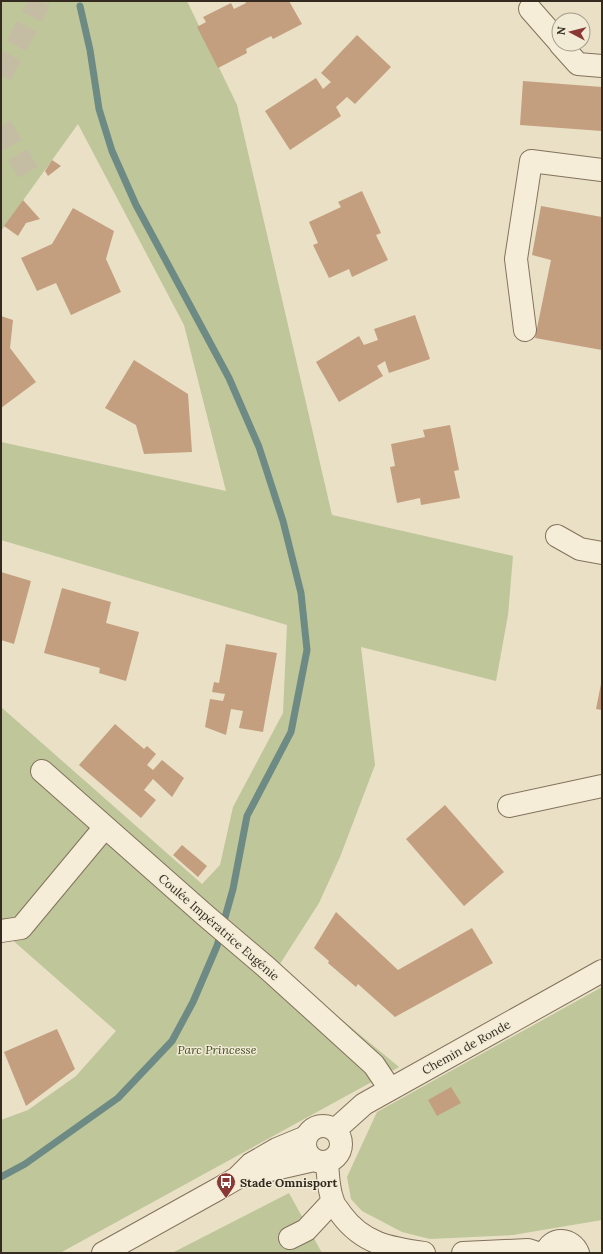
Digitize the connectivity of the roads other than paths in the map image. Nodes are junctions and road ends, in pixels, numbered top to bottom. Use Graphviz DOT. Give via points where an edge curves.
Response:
graph roads {
  1 [pos="530,9"];
  2 [pos="551,33"];
  3 [pos="568,52"];
  4 [pos="602,66"];
  5 [pos="602,170"];
  6 [pos="525,330"];
  7 [pos="557,536"];
  8 [pos="602,552"];
  9 [pos="42,771"];
  10 [pos="602,786"];
  11 [pos="509,806"];
  12 [pos="105,827"];
  13 [pos="1,931"];
  14 [pos="602,971"];
  15 [pos="390,1089"];
  16 [pos="335,1130"];
  17 [pos="306,1137"];
  18 [pos="320,1161"];
  19 [pos="237,1178"];
  20 [pos="333,1201"];
  21 [pos="290,1238"];
  22 [pos="103,1253"];
  23 [pos="424,1253"];
  24 [pos="463,1253"];
  25 [pos="537,1253"];
  26 [pos="546,1253"];
  27 [pos="578,1253"];
  1 -- 2 [label="street"];
  3 -- 4 [label="street" via="578,64"];
  5 -- 6 [label="street" via="531,161 516,259"];
  7 -- 8 [label="street" via="580,549"];
  9 -- 12 [label="street, Coulée Impératrice Eugénie"];
  10 -- 11 [label="street"];
  12 -- 13 [label="street" via="21,928"];
  12 -- 15 [label="street, Coulée Impératrice Eugénie" via="374,1065"];
  14 -- 15 [label="street, Chemin de Ronde"];
  15 -- 16 [label="street, Chemin de Ronde" via="364,1104"];
  16 -- 17 [label="street" via="319,1126"];
  16 -- 18 [label="street" via="339,1135 341,1148 333,1159"];
  17 -- 18 [label="street" via="306,1150 309,1155"];
  17 -- 19 [label="street" via="277,1149 251,1164"];
  18 -- 19 [label="street"];
  18 -- 20 [label="street"];
  19 -- 22 [label="street"];
  20 -- 21 [label="street" via="306,1230"];
  20 -- 23 [label="street" via="348,1222 361,1234 377,1243"];
  24 -- 25 [label="street" via="528,1250"];
  26 -- 27 [label="street" via="554,1242 565,1241"];
}
